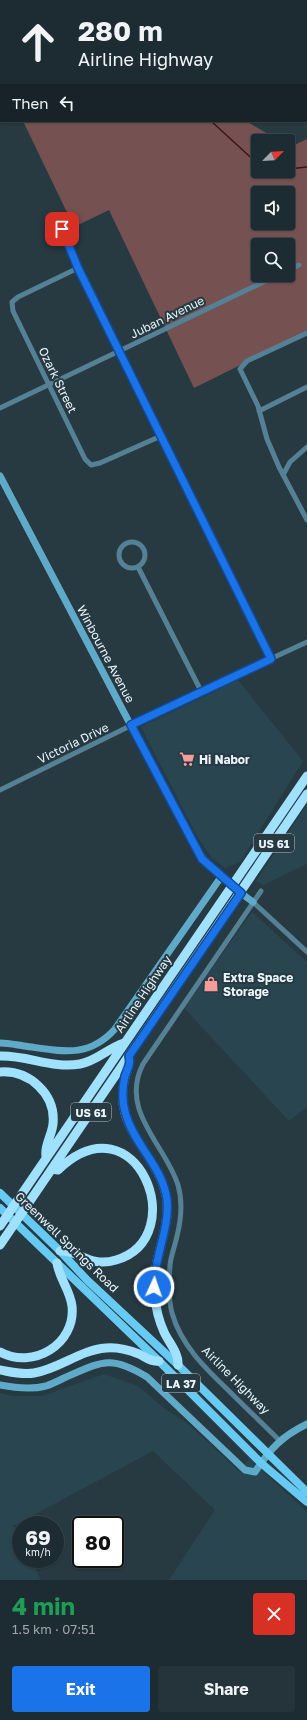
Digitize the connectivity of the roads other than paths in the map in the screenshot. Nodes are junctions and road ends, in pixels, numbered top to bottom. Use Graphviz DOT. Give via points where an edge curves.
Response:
graph roads {
  1 [pos="62,229"];
  2 [pos="299,265"];
  3 [pos="295,267"];
  4 [pos="78,268"];
  5 [pos="263,282"];
  6 [pos="307,333"];
  7 [pos="120,351"];
  8 [pos="49,386"];
  9 [pos="307,387"];
  10 [pos="0,408"];
  11 [pos="259,411"];
  12 [pos="161,436"];
  13 [pos="307,447"];
  14 [pos="283,475"];
  15 [pos="0,476"];
  16 [pos="307,520"];
  17 [pos="138,567"];
  18 [pos="307,642"];
  19 [pos="271,659"];
  20 [pos="201,691"];
  21 [pos="131,725"];
  22 [pos="307,776"];
  23 [pos="0,790"];
  24 [pos="307,794"];
  25 [pos="221,877"];
  26 [pos="232,886"];
  27 [pos="261,891"];
  28 [pos="241,893"];
  29 [pos="253,902"];
  30 [pos="307,952"];
  31 [pos="0,1043"];
  32 [pos="124,1043"];
  33 [pos="0,1056"];
  34 [pos="129,1056"];
  35 [pos="0,1072"];
  36 [pos="46,1158"];
  37 [pos="52,1169"];
  38 [pos="0,1193"];
  39 [pos="0,1208"];
  40 [pos="0,1226"];
  41 [pos="0,1245"];
  42 [pos="60,1251"];
  43 [pos="57,1263"];
  44 [pos="0,1352"];
  45 [pos="159,1361"];
  46 [pos="178,1365"];
  47 [pos="0,1370"];
  48 [pos="0,1385"];
  49 [pos="307,1424"];
  50 [pos="280,1440"];
  51 [pos="268,1453"];
  52 [pos="261,1463"];
  53 [pos="307,1492"];
  54 [pos="307,1502"];
  1 -- 4 [label="street"];
  2 -- 3 [label="street"];
  4 -- 7 [label="street"];
  4 -- 8 [label="street, Ozark Street" via="12,302 13,311"];
  5 -- 7 [label="street, Juban Avenue"];
  6 -- 11 [label="street" via="247,361 240,368"];
  7 -- 8 [label="street, Juban Avenue"];
  7 -- 12 [label="street"];
  8 -- 10 [label="street, Juban Avenue"];
  8 -- 12 [label="street, Ozark Street" via="90,465 100,464"];
  9 -- 11 [label="street"];
  11 -- 14 [label="street" via="267,439"];
  12 -- 19 [label="street"];
  13 -- 14 [label="street" via="290,462"];
  14 -- 16 [label="street"];
  15 -- 21 [label="street, Winbourne Avenue"];
  17 -- 17 [label="street" via="144,560 144,550 136,543 126,543 119,551 120,561 128,568"];
  17 -- 20 [label="street"];
  18 -- 19 [label="street, Victoria Drive"];
  19 -- 20 [label="street, Victoria Drive"];
  20 -- 21 [label="street, Victoria Drive"];
  21 -- 23 [label="street, Victoria Drive"];
  21 -- 25 [label="street, Winbourne Avenue" via="202,859"];
  22 -- 26 [label="highway, Airline Highway / US 61"];
  24 -- 28 [label="highway, Airline Highway / US 61"];
  25 -- 26 [label="street, Winbourne Avenue"];
  25 -- 31 [label="street" via="116,1029 105,1040 86,1048 62,1051"];
  26 -- 28 [label="street, Winbourne Avenue"];
  26 -- 32 [label="highway, Airline Highway / US 61"];
  27 -- 29 [label="street, Airline Highway"];
  28 -- 29 [label="street, Winbourne Avenue"];
  28 -- 34 [label="highway, Airline Highway / US 61"];
  29 -- 30 [label="street"];
  29 -- 50 [label="street, Airline Highway" via="143,1064 138,1072 135,1089 141,1119 170,1167 178,1186 181,1214 170,1259 168,1288 178,1330 189,1349 209,1372"];
  32 -- 33 [label="highway" via="94,1060 79,1064 61,1065"];
  32 -- 36 [label="highway, Airline Highway / US 61"];
  34 -- 37 [label="highway, Airline Highway / US 61"];
  34 -- 46 [label="highway" via="130,1063 122,1093 124,1110 132,1129 159,1174 166,1194 166,1220 155,1266 154,1296 161,1325 179,1357"];
  35 -- 36 [label="highway" via="16,1073 30,1079 49,1099 53,1123 45,1151"];
  36 -- 40 [label="highway, Airline Highway / US 61"];
  37 -- 41 [label="highway, Airline Highway / US 61"];
  37 -- 42 [label="highway" via="58,1170 83,1151 96,1148 114,1151 126,1156 139,1168 148,1182 152,1201 152,1214 146,1234 139,1245 126,1256 110,1262 96,1262 69,1251"];
  38 -- 42 [label="main road, Greenwell Springs Road / LA 37"];
  39 -- 43 [label="main road, Greenwell Springs Road / LA 37"];
  42 -- 46 [label="main road, Greenwell Springs Road / LA 37" via="87,1280"];
  43 -- 44 [label="highway" via="58,1273 68,1290 72,1307 70,1325 64,1338 50,1351 33,1358 19,1358"];
  43 -- 45 [label="main road, Greenwell Springs Road / LA 37"];
  45 -- 47 [label="highway" via="152,1362 125,1349 107,1348 84,1354 40,1372 24,1374"];
  45 -- 52 [label="main road, Greenwell Springs Road / LA 37"];
  46 -- 51 [label="main road, Greenwell Springs Road / LA 37"];
  48 -- 52 [label="street" via="19,1389 46,1386 95,1365 113,1362 130,1366 148,1377 244,1470 255,1472"];
  49 -- 50 [label="street"];
  50 -- 51 [label="street"];
  51 -- 52 [label="street"];
  51 -- 53 [label="main road, Greenwell Springs Road / LA 37"];
  52 -- 54 [label="main road, Greenwell Springs Road / LA 37"];
}
